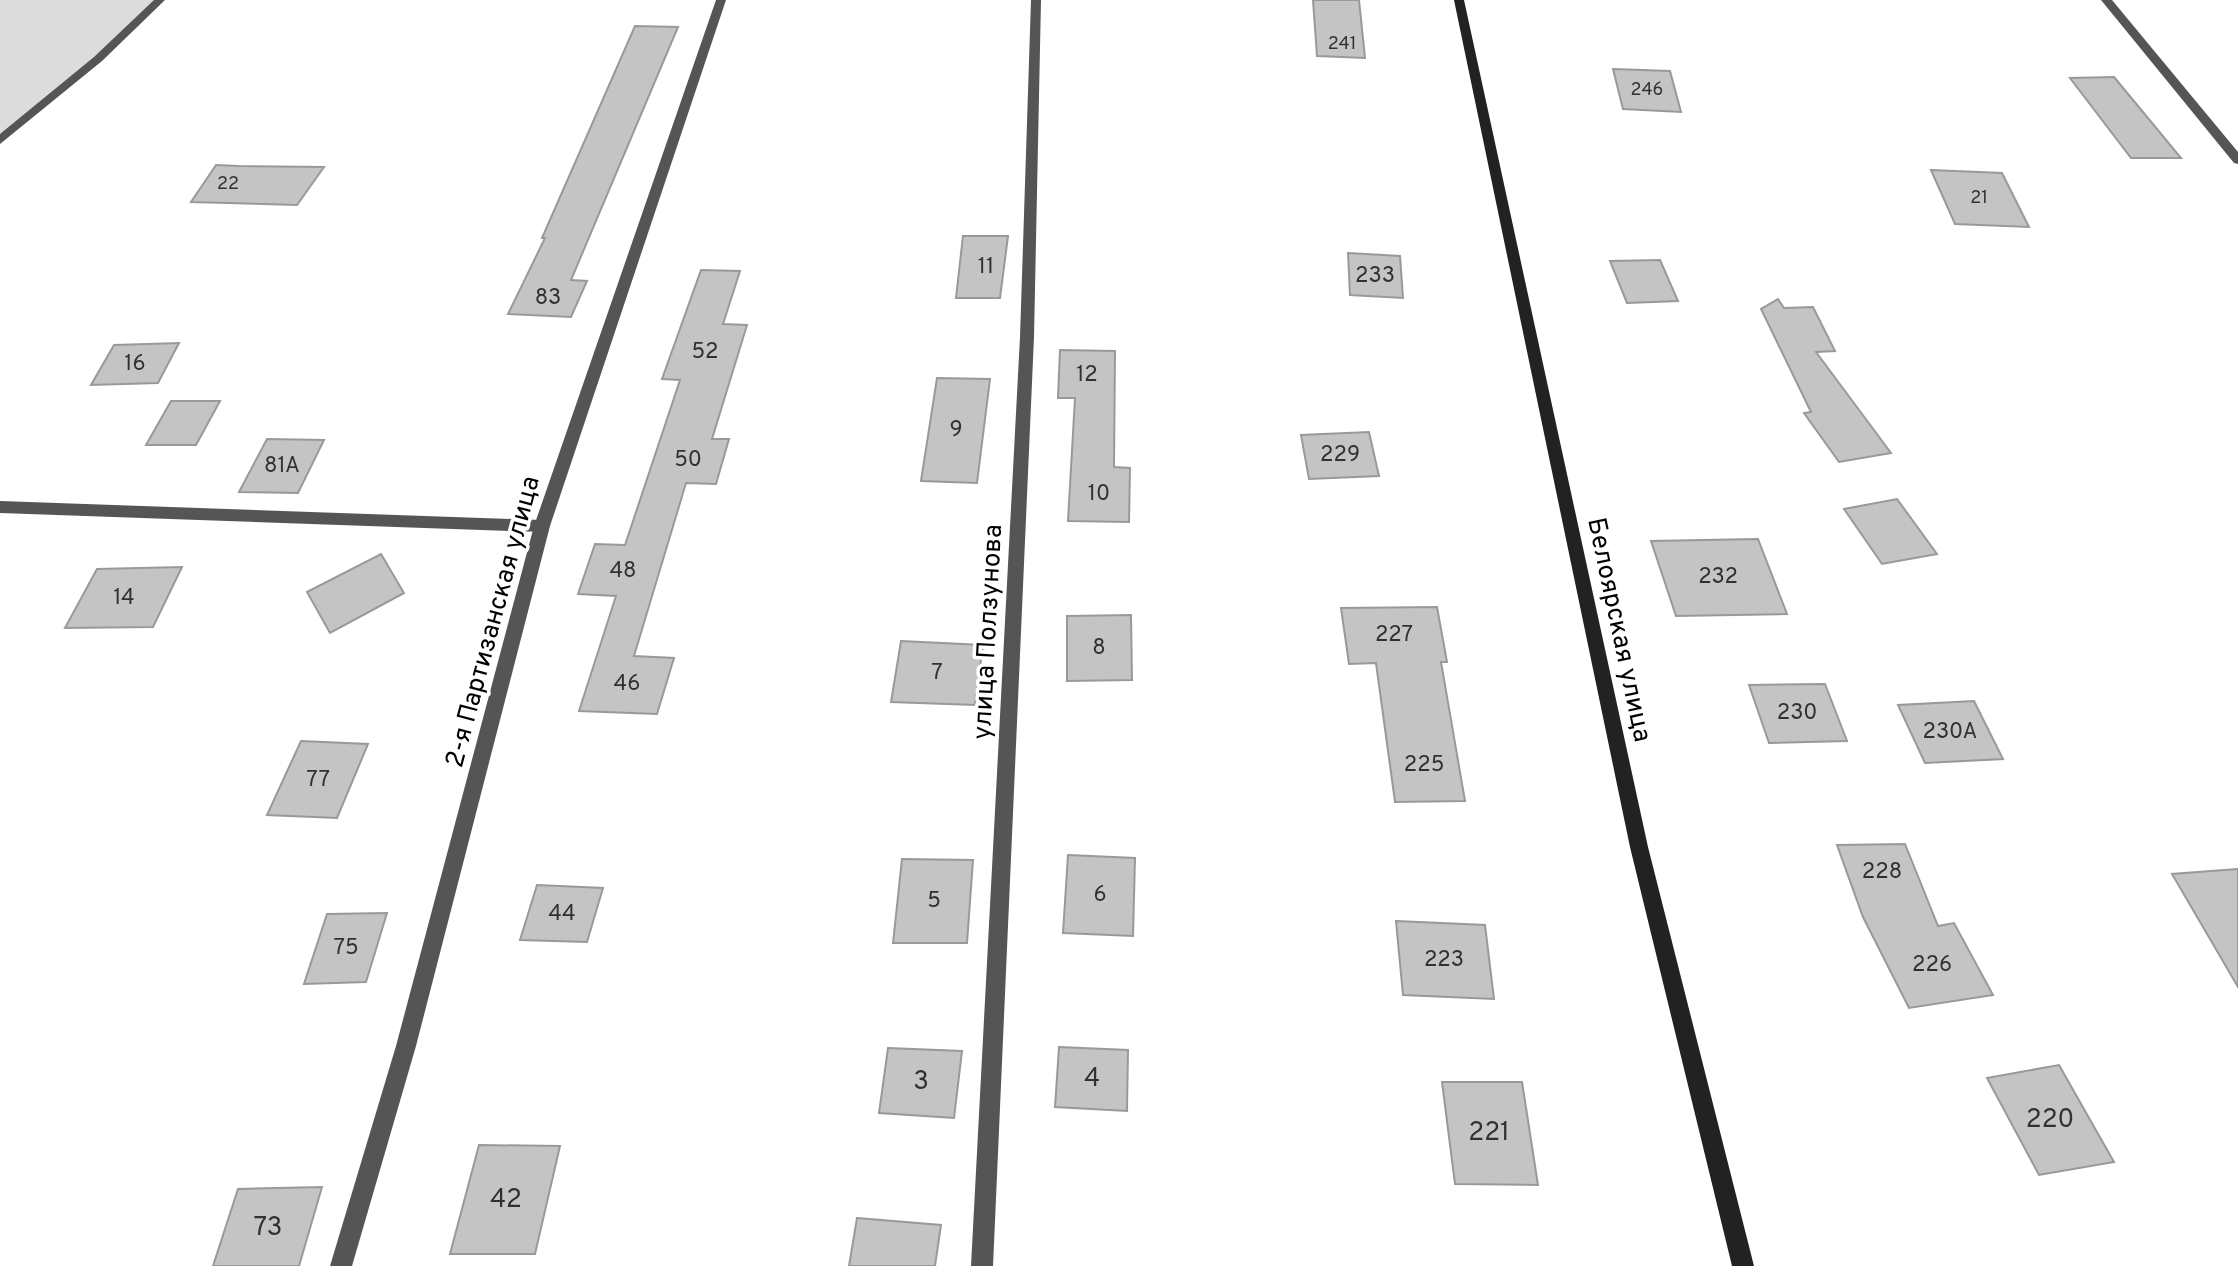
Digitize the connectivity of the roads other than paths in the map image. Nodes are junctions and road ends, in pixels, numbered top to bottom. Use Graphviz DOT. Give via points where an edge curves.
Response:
graph roads {
  1 [pos="160,0"];
  2 [pos="721,0"];
  3 [pos="1036,0"];
  4 [pos="1459,0"];
  5 [pos="2106,0"];
  6 [pos="0,140"];
  7 [pos="2238,160"];
  8 [pos="0,507"];
  9 [pos="542,526"];
  10 [pos="341,1266"];
  11 [pos="982,1266"];
  12 [pos="1743,1266"];
  1 -- 6 [label="street"];
  2 -- 9 [label="street, 2-я Партизанская улица"];
  3 -- 11 [label="street, улица Ползунова" via="1027,337"];
  4 -- 12 [label="street, Белоярская улица" via="1639,847"];
  5 -- 7 [label="street"];
  8 -- 9 [label="street"];
  9 -- 10 [label="street, 2-я Партизанская улица" via="406,1046"];
}
